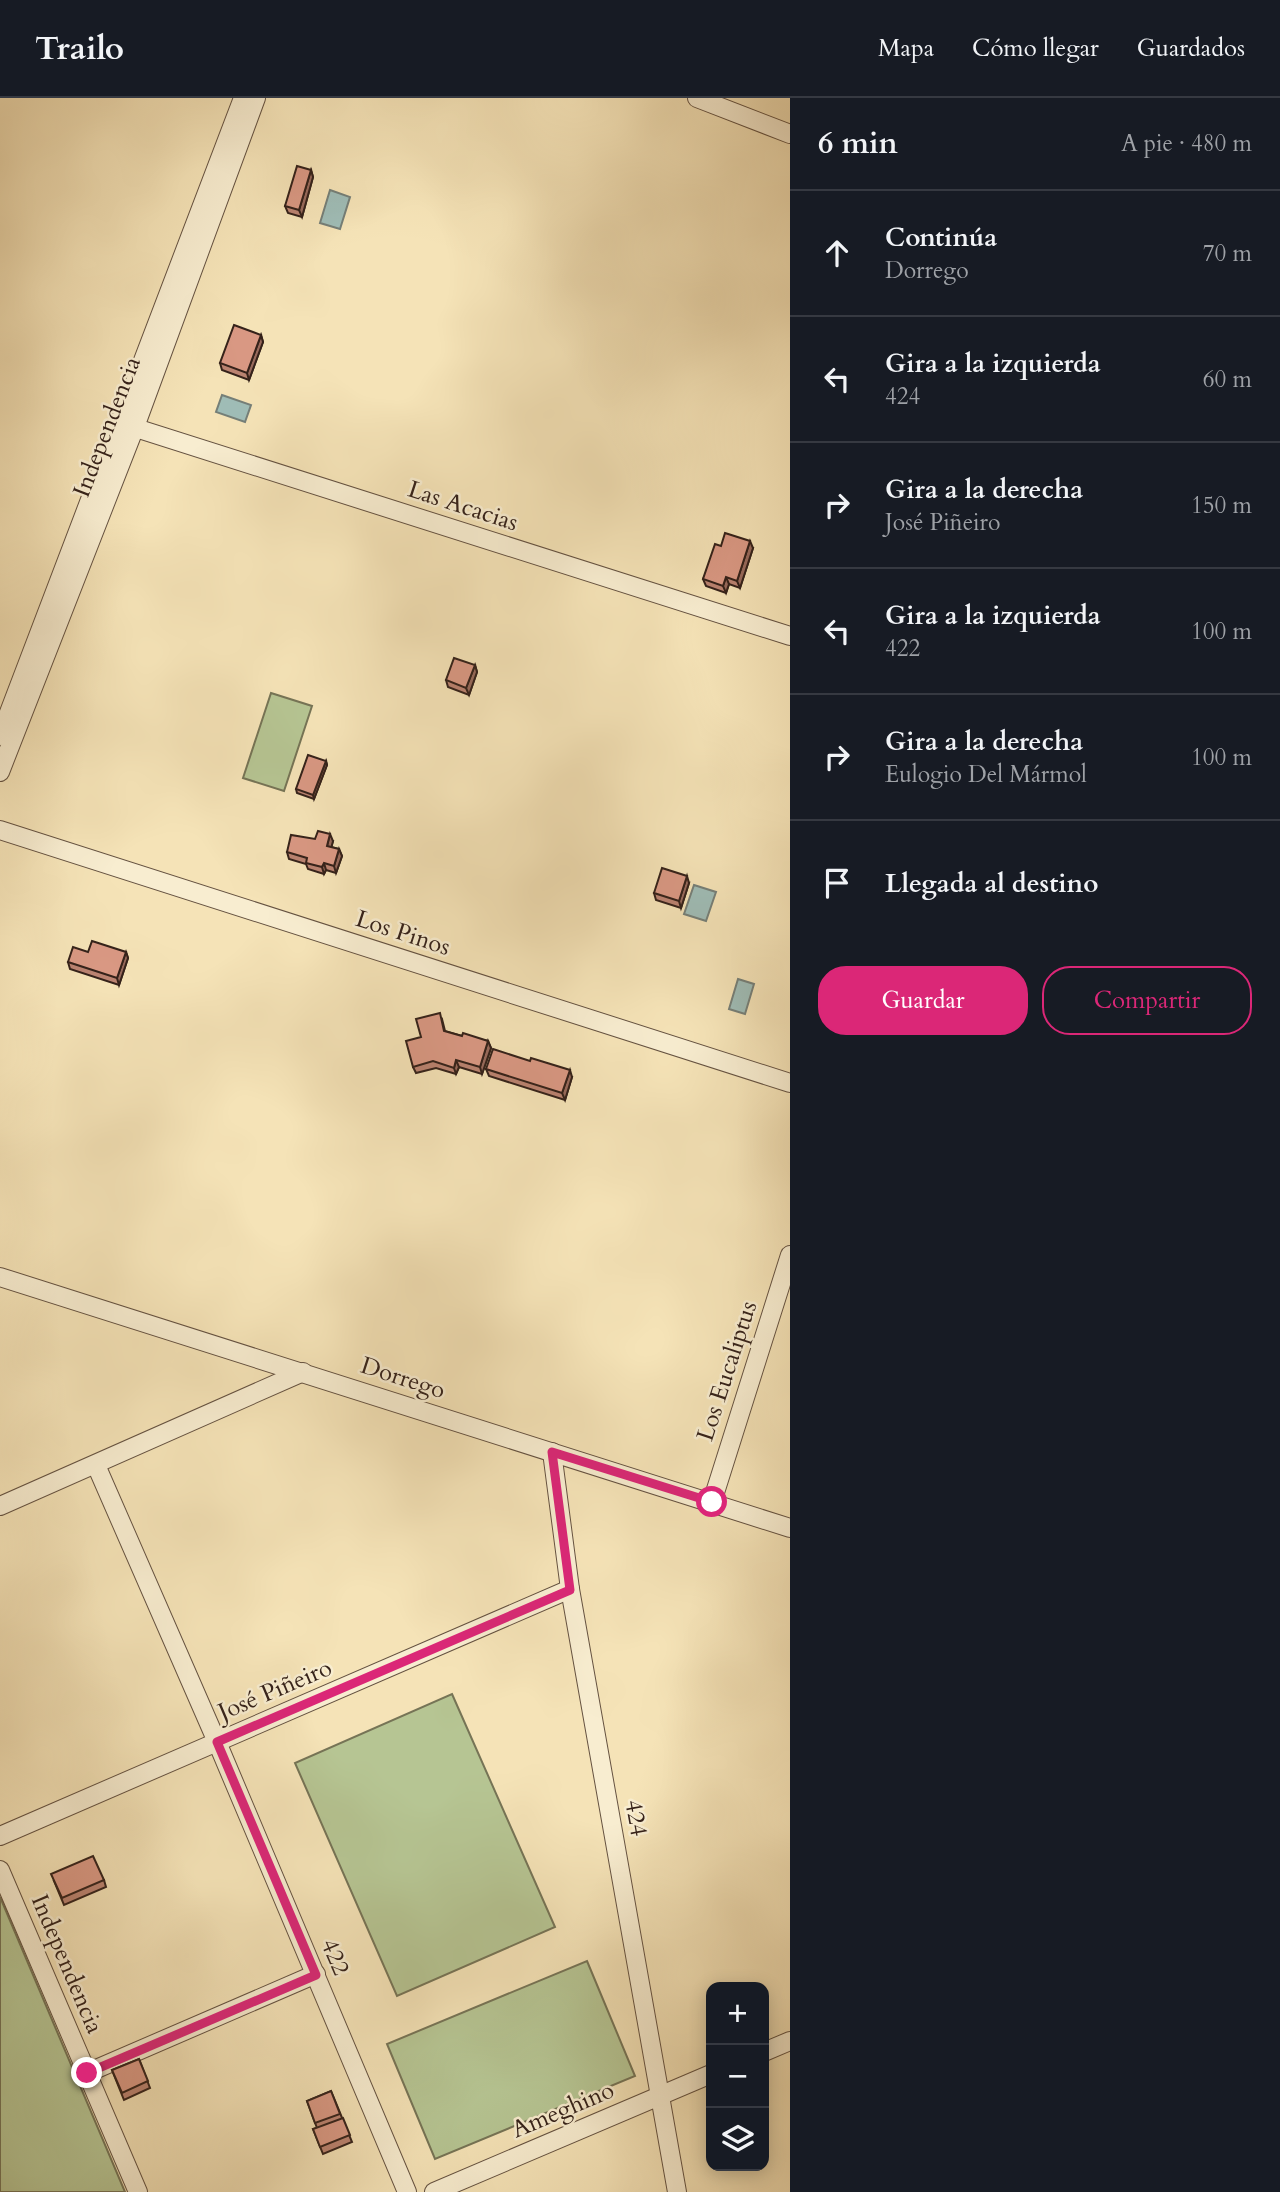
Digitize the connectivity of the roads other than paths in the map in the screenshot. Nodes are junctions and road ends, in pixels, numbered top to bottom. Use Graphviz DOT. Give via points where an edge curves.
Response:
graph roads {
  1 [pos="243,98"];
  2 [pos="256,98"];
  3 [pos="697,98"];
  4 [pos="790,134"];
  5 [pos="127,425"];
  6 [pos="790,636"];
  7 [pos="0,736"];
  8 [pos="0,772"];
  9 [pos="0,830"];
  10 [pos="790,1083"];
  11 [pos="790,1255"];
  12 [pos="0,1277"];
  13 [pos="303,1372"];
  14 [pos="552,1452"];
  15 [pos="96,1465"];
  16 [pos="712,1502"];
  17 [pos="0,1506"];
  18 [pos="790,1528"];
  19 [pos="570,1590"];
  20 [pos="217,1742"];
  21 [pos="0,1836"];
  22 [pos="0,1870"];
  23 [pos="316,1975"];
  24 [pos="790,2041"];
  25 [pos="769,2050"];
  26 [pos="87,2073"];
  27 [pos="706,2076"];
  28 [pos="660,2095"];
  29 [pos="138,2192"];
  30 [pos="407,2192"];
  31 [pos="434,2192"];
  32 [pos="677,2192"];
  1 -- 5 [label="street, Independencia"];
  2 -- 5 [label="street, Independencia"];
  3 -- 4 [label="street"];
  5 -- 6 [label="street, Las Acacias"];
  5 -- 7 [label="street, Independencia"];
  5 -- 8 [label="street, Independencia"];
  9 -- 10 [label="street, Los Pinos"];
  11 -- 16 [label="street, Los Eucaliptus"];
  12 -- 13 [label="street, Dorrego"];
  13 -- 14 [label="street, Dorrego"];
  13 -- 15 [label="street"];
  14 -- 16 [label="street, Dorrego"];
  14 -- 19 [label="street, 424"];
  15 -- 17 [label="street"];
  15 -- 20 [label="street, 422"];
  16 -- 18 [label="street, Dorrego"];
  19 -- 20 [label="street, José Piñeiro"];
  19 -- 28 [label="street, 424"];
  20 -- 21 [label="street, José Piñeiro"];
  20 -- 23 [label="street, 422"];
  22 -- 26 [label="street, Independencia"];
  23 -- 26 [label="street"];
  23 -- 30 [label="street, 422"];
  24 -- 25 [label="street"];
  26 -- 29 [label="street, Independencia"];
  27 -- 28 [label="street, Ameghino"];
  28 -- 31 [label="street, Ameghino"];
  28 -- 32 [label="street, 424"];
}
